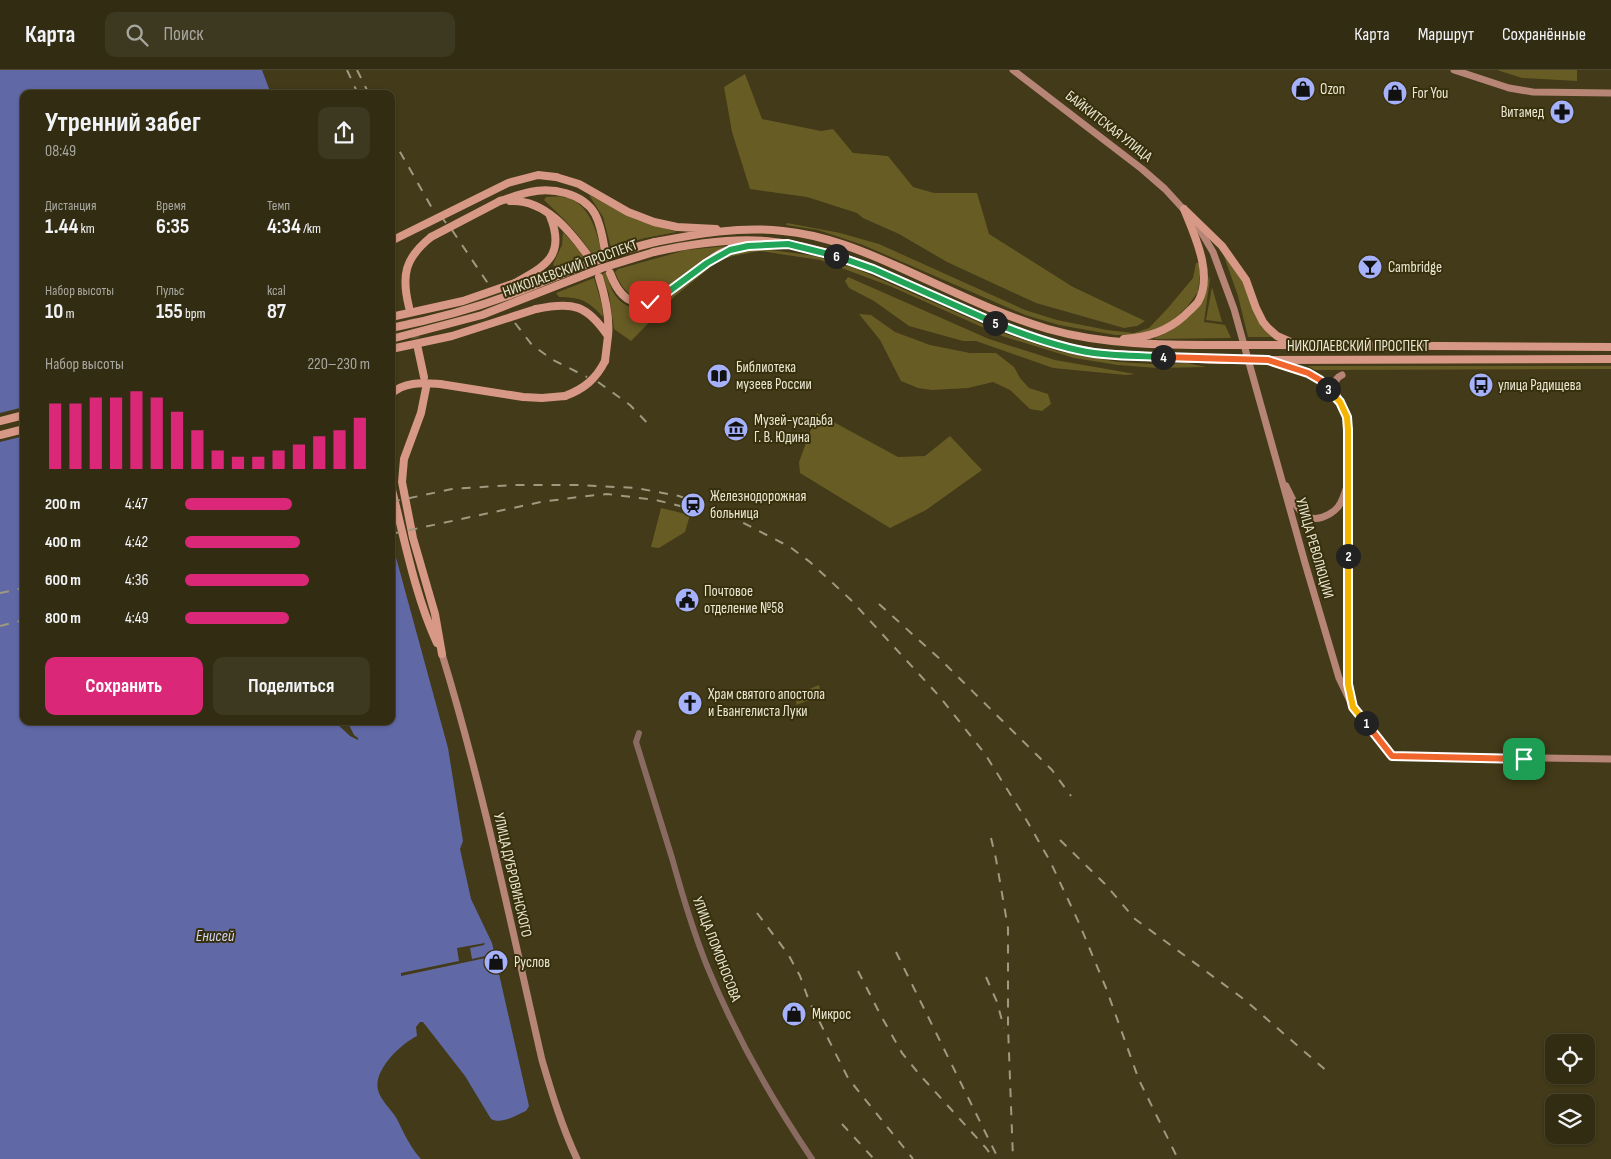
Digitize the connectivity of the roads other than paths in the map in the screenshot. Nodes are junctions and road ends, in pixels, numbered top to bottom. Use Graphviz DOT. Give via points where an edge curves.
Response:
graph roads {
  1 [pos="1013,70"];
  2 [pos="1454,70"];
  3 [pos="1611,93"];
  4 [pos="500,201"];
  5 [pos="1184,209"];
  6 [pos="549,214"];
  7 [pos="735,230"];
  8 [pos="395,239"];
  9 [pos="788,244"];
  10 [pos="605,251"];
  11 [pos="589,257"];
  12 [pos="610,273"];
  13 [pos="599,277"];
  14 [pos="409,307"];
  15 [pos="395,316"];
  16 [pos="395,327"];
  17 [pos="608,336"];
  18 [pos="395,338"];
  19 [pos="1110,340"];
  20 [pos="1303,347"];
  21 [pos="1611,347"];
  22 [pos="395,348"];
  23 [pos="418,349"];
  24 [pos="1611,359"];
  25 [pos="1268,360"];
  26 [pos="1342,375"];
  27 [pos="424,378"];
  28 [pos="426,388"];
  29 [pos="395,391"];
  30 [pos="1340,402"];
  31 [pos="20,416"];
  32 [pos="0,421"];
  33 [pos="1265,422"];
  34 [pos="20,430"];
  35 [pos="0,435"];
  36 [pos="1280,477"];
  37 [pos="1347,487"];
  38 [pos="395,502"];
  39 [pos="442,654"];
  40 [pos="1353,707"];
  41 [pos="639,732"];
  42 [pos="1611,759"];
  43 [pos="577,1159"];
  44 [pos="812,1159"];
  1 -- 5 [label="main road, БАЙКИТСКАЯ УЛИЦА" via="1142,169"];
  2 -- 3 [label="main road" via="1525,91"];
  4 -- 6 [label="main road" via="528,202"];
  4 -- 10 [label="main road" via="542,190 570,194 589,206 599,224"];
  4 -- 14 [label="main road, bridge" via="418,247 406,269"];
  5 -- 19 [label="main road" via="1203,264 1204,282 1198,302 1179,321 1153,335"];
  5 -- 20 [label="main road" via="1222,246 1246,280 1259,315 1268,328"];
  5 -- 33 [label="main road, БАЙКИТСКАЯ УЛИЦА" via="1201,230 1221,272 1243,336"];
  6 -- 11 [label="main road" via="563,225"];
  6 -- 15 [label="main road, bridge" via="555,227 556,241 546,264 540,269 514,283 463,301"];
  7 -- 8 [label="main road, bridge" via="663,225 628,212 579,184 538,175 508,183"];
  7 -- 16 [label="main road, НИКОЛАЕВСКИЙ ПРОСПЕКТ, bridge" via="629,249 473,308"];
  7 -- 19 [label="main road, НИКОЛАЕВСКИЙ ПРОСПЕКТ" via="785,231 829,240 872,255 1007,315 1064,333"];
  9 -- 12 [label="main road" via="730,250 650,302 636,302 620,293"];
  9 -- 18 [label="main road, НИКОЛАЕВСКИЙ ПРОСПЕКТ, bridge" via="718,242 654,252 602,268 482,315"];
  9 -- 25 [label="main road, НИКОЛАЕВСКИЙ ПРОСПЕКТ, bridge" via="849,260 996,324 1084,351 1116,356"];
  13 -- 17 [label="main road" via="606,301"];
  17 -- 22 [label="main road, bridge" via="589,312 569,305 554,305 452,336"];
  17 -- 29 [label="main road, bridge" via="605,361 599,374 579,391 565,396 523,397 440,384 409,384"];
  19 -- 20 [label="main road, НИКОЛАЕВСКИЙ ПРОСПЕКТ, bridge" via="1153,345"];
  20 -- 21 [label="main road, НИКОЛАЕВСКИЙ ПРОСПЕКТ"];
  23 -- 27 [label="main road"];
  24 -- 25 [label="main road, НИКОЛАЕВСКИЙ ПРОСПЕКТ"];
  25 -- 30 [label="main road" via="1308,373 1320,380"];
  26 -- 30 [label="main road" via="1335,380"];
  28 -- 39 [label="main road" via="421,413 404,459 402,482"];
  30 -- 37 [label="main road" via="1347,417"];
  31 -- 32 [label="main road"];
  33 -- 36 [label="main road, УЛИЦА РЕВОЛЮЦИИ"];
  34 -- 35 [label="main road"];
  36 -- 37 [label="main road" via="1300,510 1316,519 1330,514 1338,506"];
  36 -- 40 [label="main road, УЛИЦА РЕВОЛЮЦИИ" via="1339,678"];
  37 -- 40 [label="main road" via="1348,684"];
  38 -- 39 [label="main road" via="426,615"];
  39 -- 43 [label="main road, УЛИЦА ДУБРОВИНСКОГО" via="477,779 542,1060 566,1136"];
  40 -- 42 [label="main road, УЛИЦА РЕВОЛЮЦИИ" via="1392,756"];
  41 -- 44 [label="street, УЛИЦА ЛОМОНОСОВА" via="636,742 707,966 768,1089"];
}
